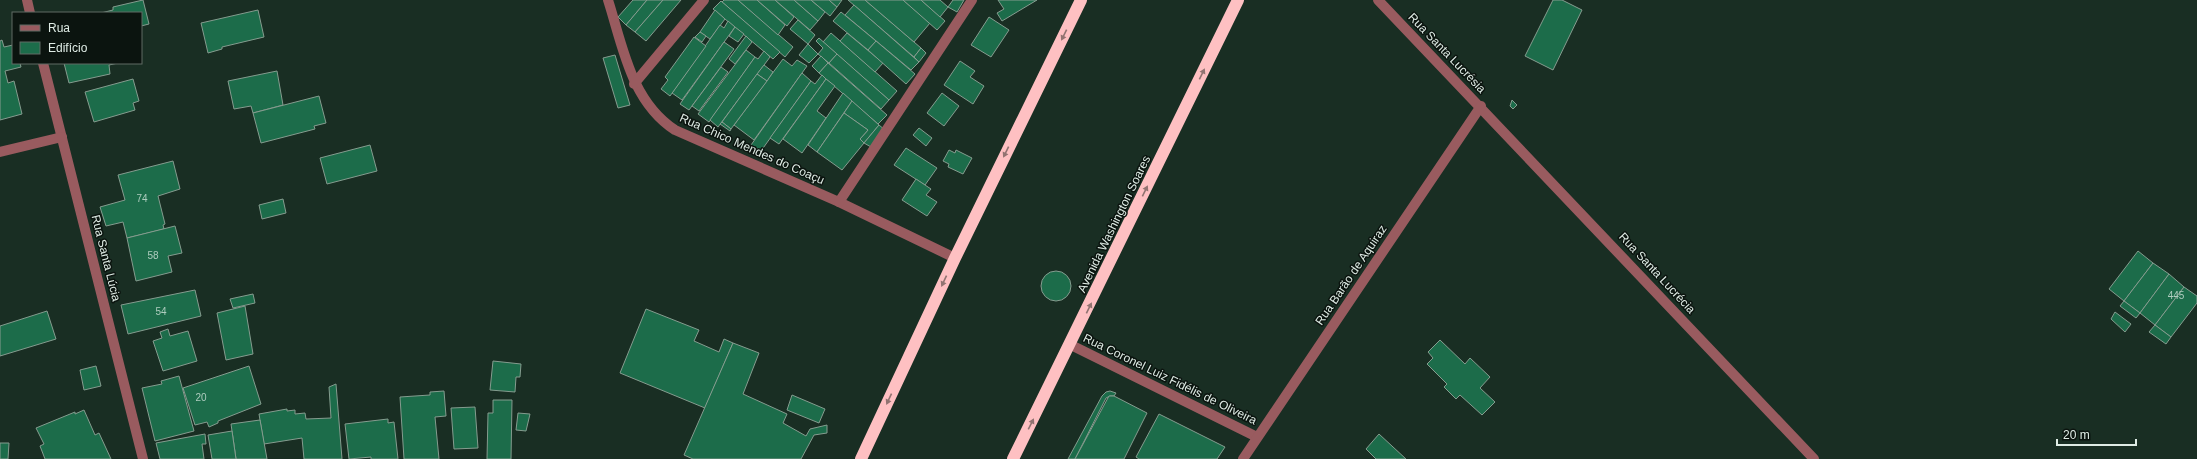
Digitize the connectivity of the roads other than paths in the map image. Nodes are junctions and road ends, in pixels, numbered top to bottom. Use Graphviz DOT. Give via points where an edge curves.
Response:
graph roads {
  1 [pos="27,0"];
  2 [pos="608,0"];
  3 [pos="704,0"];
  4 [pos="972,0"];
  5 [pos="1081,0"];
  6 [pos="1238,0"];
  7 [pos="1378,0"];
  8 [pos="30,12"];
  9 [pos="43,64"];
  10 [pos="634,84"];
  11 [pos="1480,106"];
  12 [pos="62,137"];
  13 [pos="0,152"];
  14 [pos="839,202"];
  15 [pos="955,258"];
  16 [pos="1071,345"];
  17 [pos="1257,437"];
  18 [pos="142,459"];
  19 [pos="862,459"];
  20 [pos="1013,459"];
  21 [pos="1243,459"];
  22 [pos="1814,459"];
  1 -- 8 [label="street"];
  2 -- 10 [label="street, Rua Chico Mendes do Coaçu"];
  3 -- 10 [label="street"];
  4 -- 14 [label="street"];
  5 -- 15 [label="highway, one-way"];
  16 -- 6 [label="highway, Avenida Washington Soares, one-way"];
  7 -- 11 [label="street, Rua Santa Lucrésia"];
  9 -- 12 [label="street, Rua Santa Lúcia"];
  10 -- 14 [label="street, Rua Chico Mendes do Coaçu" via="648,106 675,130"];
  11 -- 17 [label="street, Rua Barão de Aquiraz"];
  11 -- 22 [label="street, Rua Santa Lucrécia"];
  12 -- 13 [label="street"];
  12 -- 18 [label="street, Rua Santa Lúcia"];
  14 -- 15 [label="street, Rua Chico Mendes do Coaçu"];
  15 -- 19 [label="highway, one-way"];
  16 -- 17 [label="street, Rua Coronel Luiz Fidélis de Oliveira"];
  20 -- 16 [label="highway, Avenida Washington Soares, one-way"];
  17 -- 21 [label="street, Rua Barão de Aquiraz"];
}
